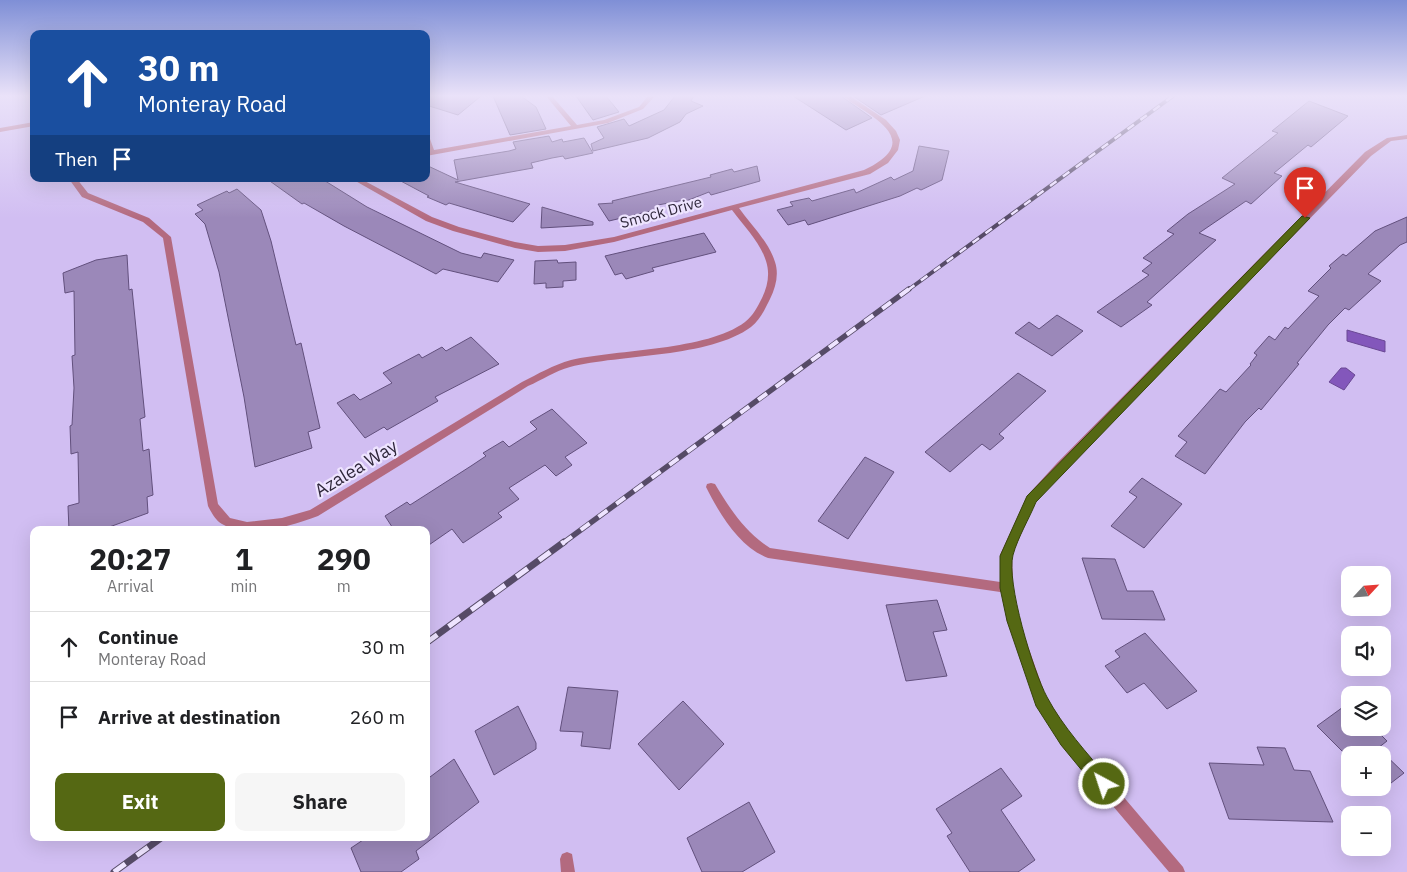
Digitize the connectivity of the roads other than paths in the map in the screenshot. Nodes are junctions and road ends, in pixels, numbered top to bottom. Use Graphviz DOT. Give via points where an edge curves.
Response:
graph roads {
  1 [pos="523,137"];
  2 [pos="893,137"];
  3 [pos="1407,137"];
  4 [pos="430,154"];
  5 [pos="75,182"];
  6 [pos="361,182"];
  7 [pos="734,207"];
  8 [pos="711,487"];
  9 [pos="257,526"];
  10 [pos="257,526"];
  11 [pos="1007,588"];
  12 [pos="1178,872"];
  1 -- 4 [label="street"];
  2 -- 7 [label="street, Smock Drive" via="896,150 891,157 867,172"];
  3 -- 11 [label="street" via="1389,139 1368,154 1031,499 1006,556"];
  5 -- 9 [label="street, Azalea Way" via="84,195 146,220 167,237 213,506 224,520"];
  6 -- 7 [label="street, Smock Drive" via="429,219 538,249 588,245"];
  7 -- 10 [label="street, Azalea Way" via="769,258 772,271 771,287 762,308 748,325 700,343 556,368 314,513 297,520"];
  8 -- 11 [label="street" via="733,524 753,544 768,553"];
  11 -- 12 [label="street" via="1013,621 1041,701 1066,740"];
}
